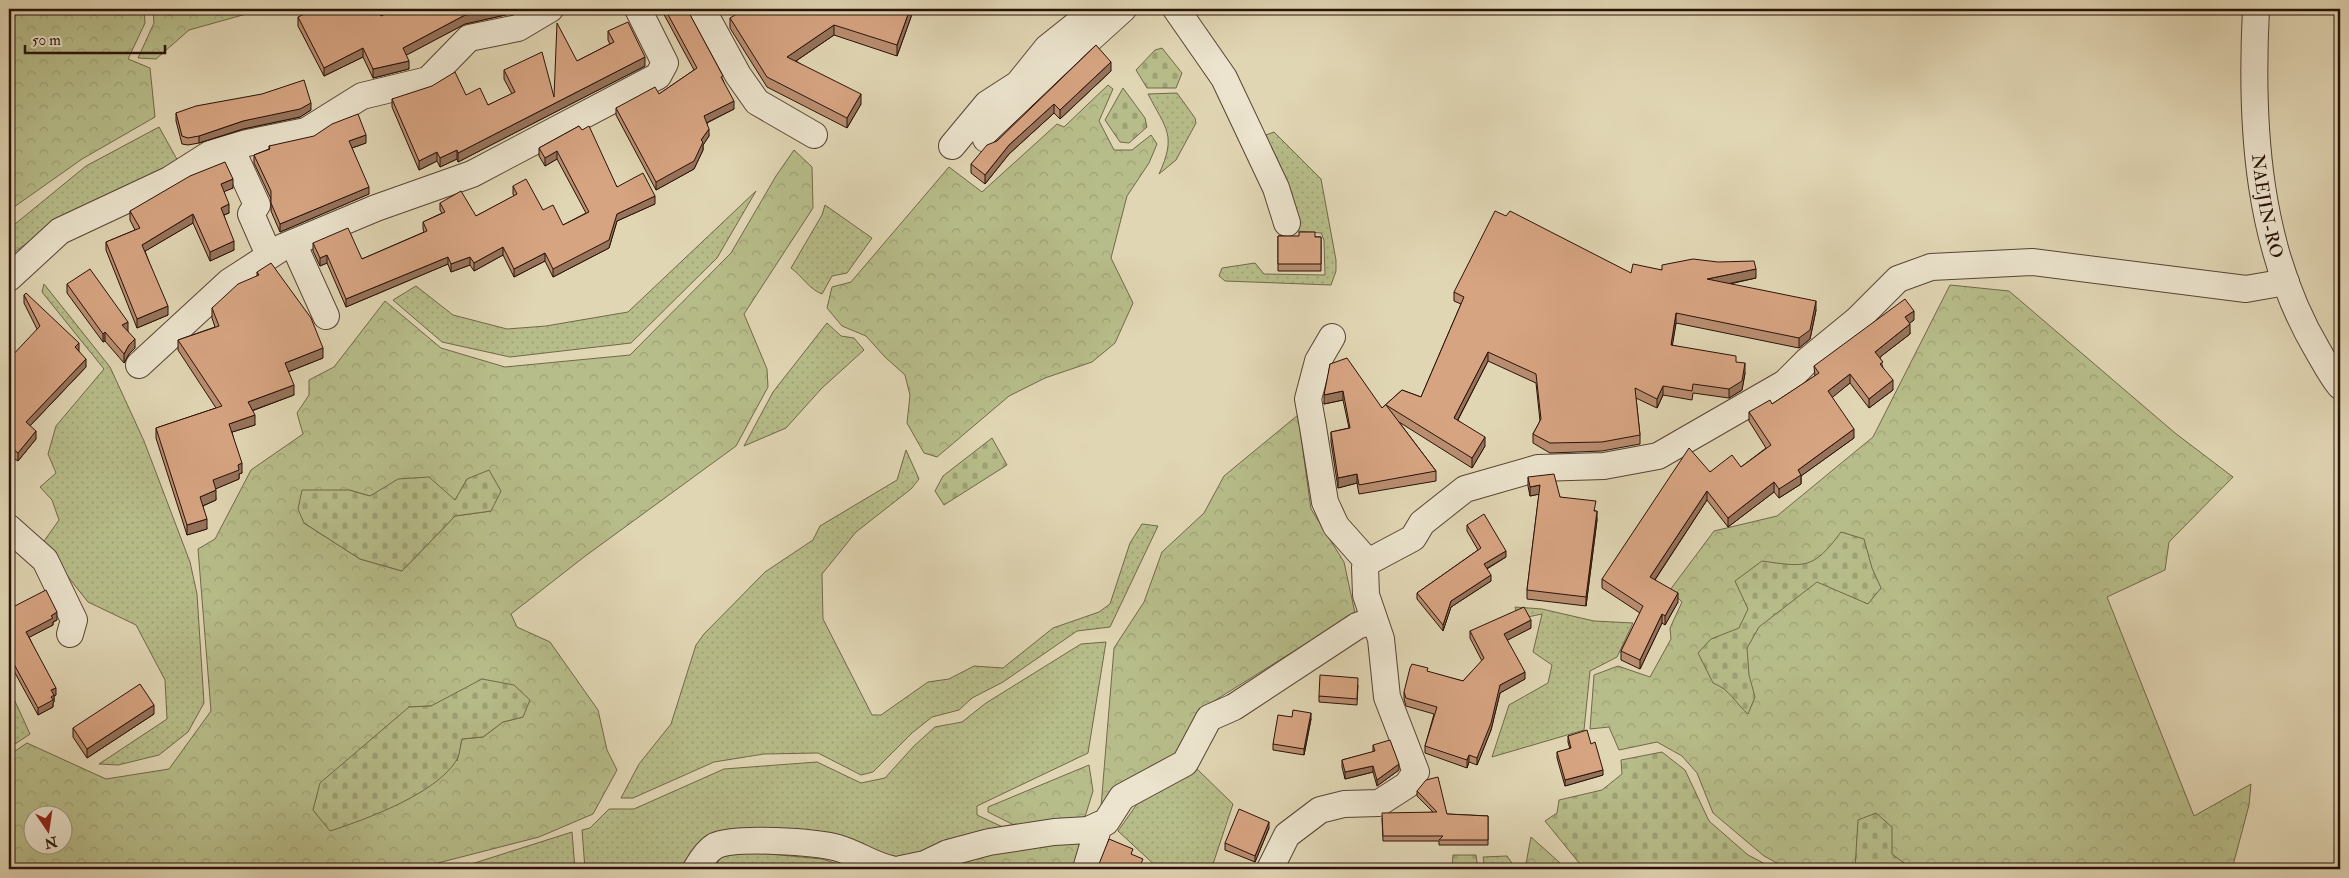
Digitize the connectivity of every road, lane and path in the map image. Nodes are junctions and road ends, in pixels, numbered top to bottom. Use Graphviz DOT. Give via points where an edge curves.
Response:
graph roads {
  1 [pos="550,9"];
  2 [pos="638,9"];
  3 [pos="702,9"];
  4 [pos="1096,9"];
  5 [pos="1123,9"];
  6 [pos="1176,9"];
  7 [pos="2256,9"];
  8 [pos="814,135"];
  9 [pos="986,139"];
  10 [pos="952,146"];
  11 [pos="231,148"];
  12 [pos="1287,223"];
  13 [pos="293,242"];
  14 [pos="269,255"];
  15 [pos="9,278"];
  16 [pos="2286,282"];
  17 [pos="326,316"];
  18 [pos="1332,337"];
  19 [pos="139,365"];
  20 [pos="2340,386"];
  21 [pos="9,528"];
  22 [pos="1368,562"];
  23 [pos="1374,620"];
  24 [pos="70,634"];
  25 [pos="1098,826"];
  26 [pos="696,869"];
  27 [pos="891,869"];
  28 [pos="901,869"];
  29 [pos="1086,869"];
  30 [pos="1270,869"];
  1 -- 11 [label="street" via="518,28 469,38 428,80 362,96 306,131"];
  2 -- 13 [label="street" via="665,63 658,76 472,174"];
  3 -- 8 [label="street" via="738,75 757,102"];
  4 -- 10 [label="street" via="1053,42 1018,84 987,104"];
  5 -- 9 [label="street"];
  6 -- 12 [label="street" via="1224,78 1276,188"];
  7 -- 16 [label="street, NAEJIN-RO" via="2255,137 2266,210"];
  11 -- 14 [label="street" via="257,205 251,214"];
  11 -- 15 [label="street" via="210,154 169,180 60,231"];
  13 -- 14 [label="street"];
  13 -- 17 [label="street"];
  14 -- 19 [label="street" via="229,282"];
  16 -- 20 [label="street, NAEJIN-RO" via="2306,331"];
  16 -- 22 [label="street" via="2246,289 2032,262 1931,267 1898,279 1785,383 1658,456 1604,466 1538,468 1465,489 1422,523 1413,538"];
  18 -- 22 [label="street" via="1318,361 1308,399 1325,502 1336,526"];
  21 -- 24 [label="street" via="45,560 74,620"];
  22 -- 23 [label="street" via="1365,567 1366,595"];
  23 -- 25 [label="street" via="1357,626 1234,707 1209,718 1186,763 1122,797 1106,822"];
  23 -- 30 [label="street" via="1380,639 1388,697 1416,772 1407,785 1379,803 1344,804 1320,810 1287,836"];
  25 -- 28 [label="street" via="1088,830 989,842"];
  25 -- 29 [label="street"];
  26 -- 27 [label="street" via="715,846 754,839 838,848 876,866"];
}
